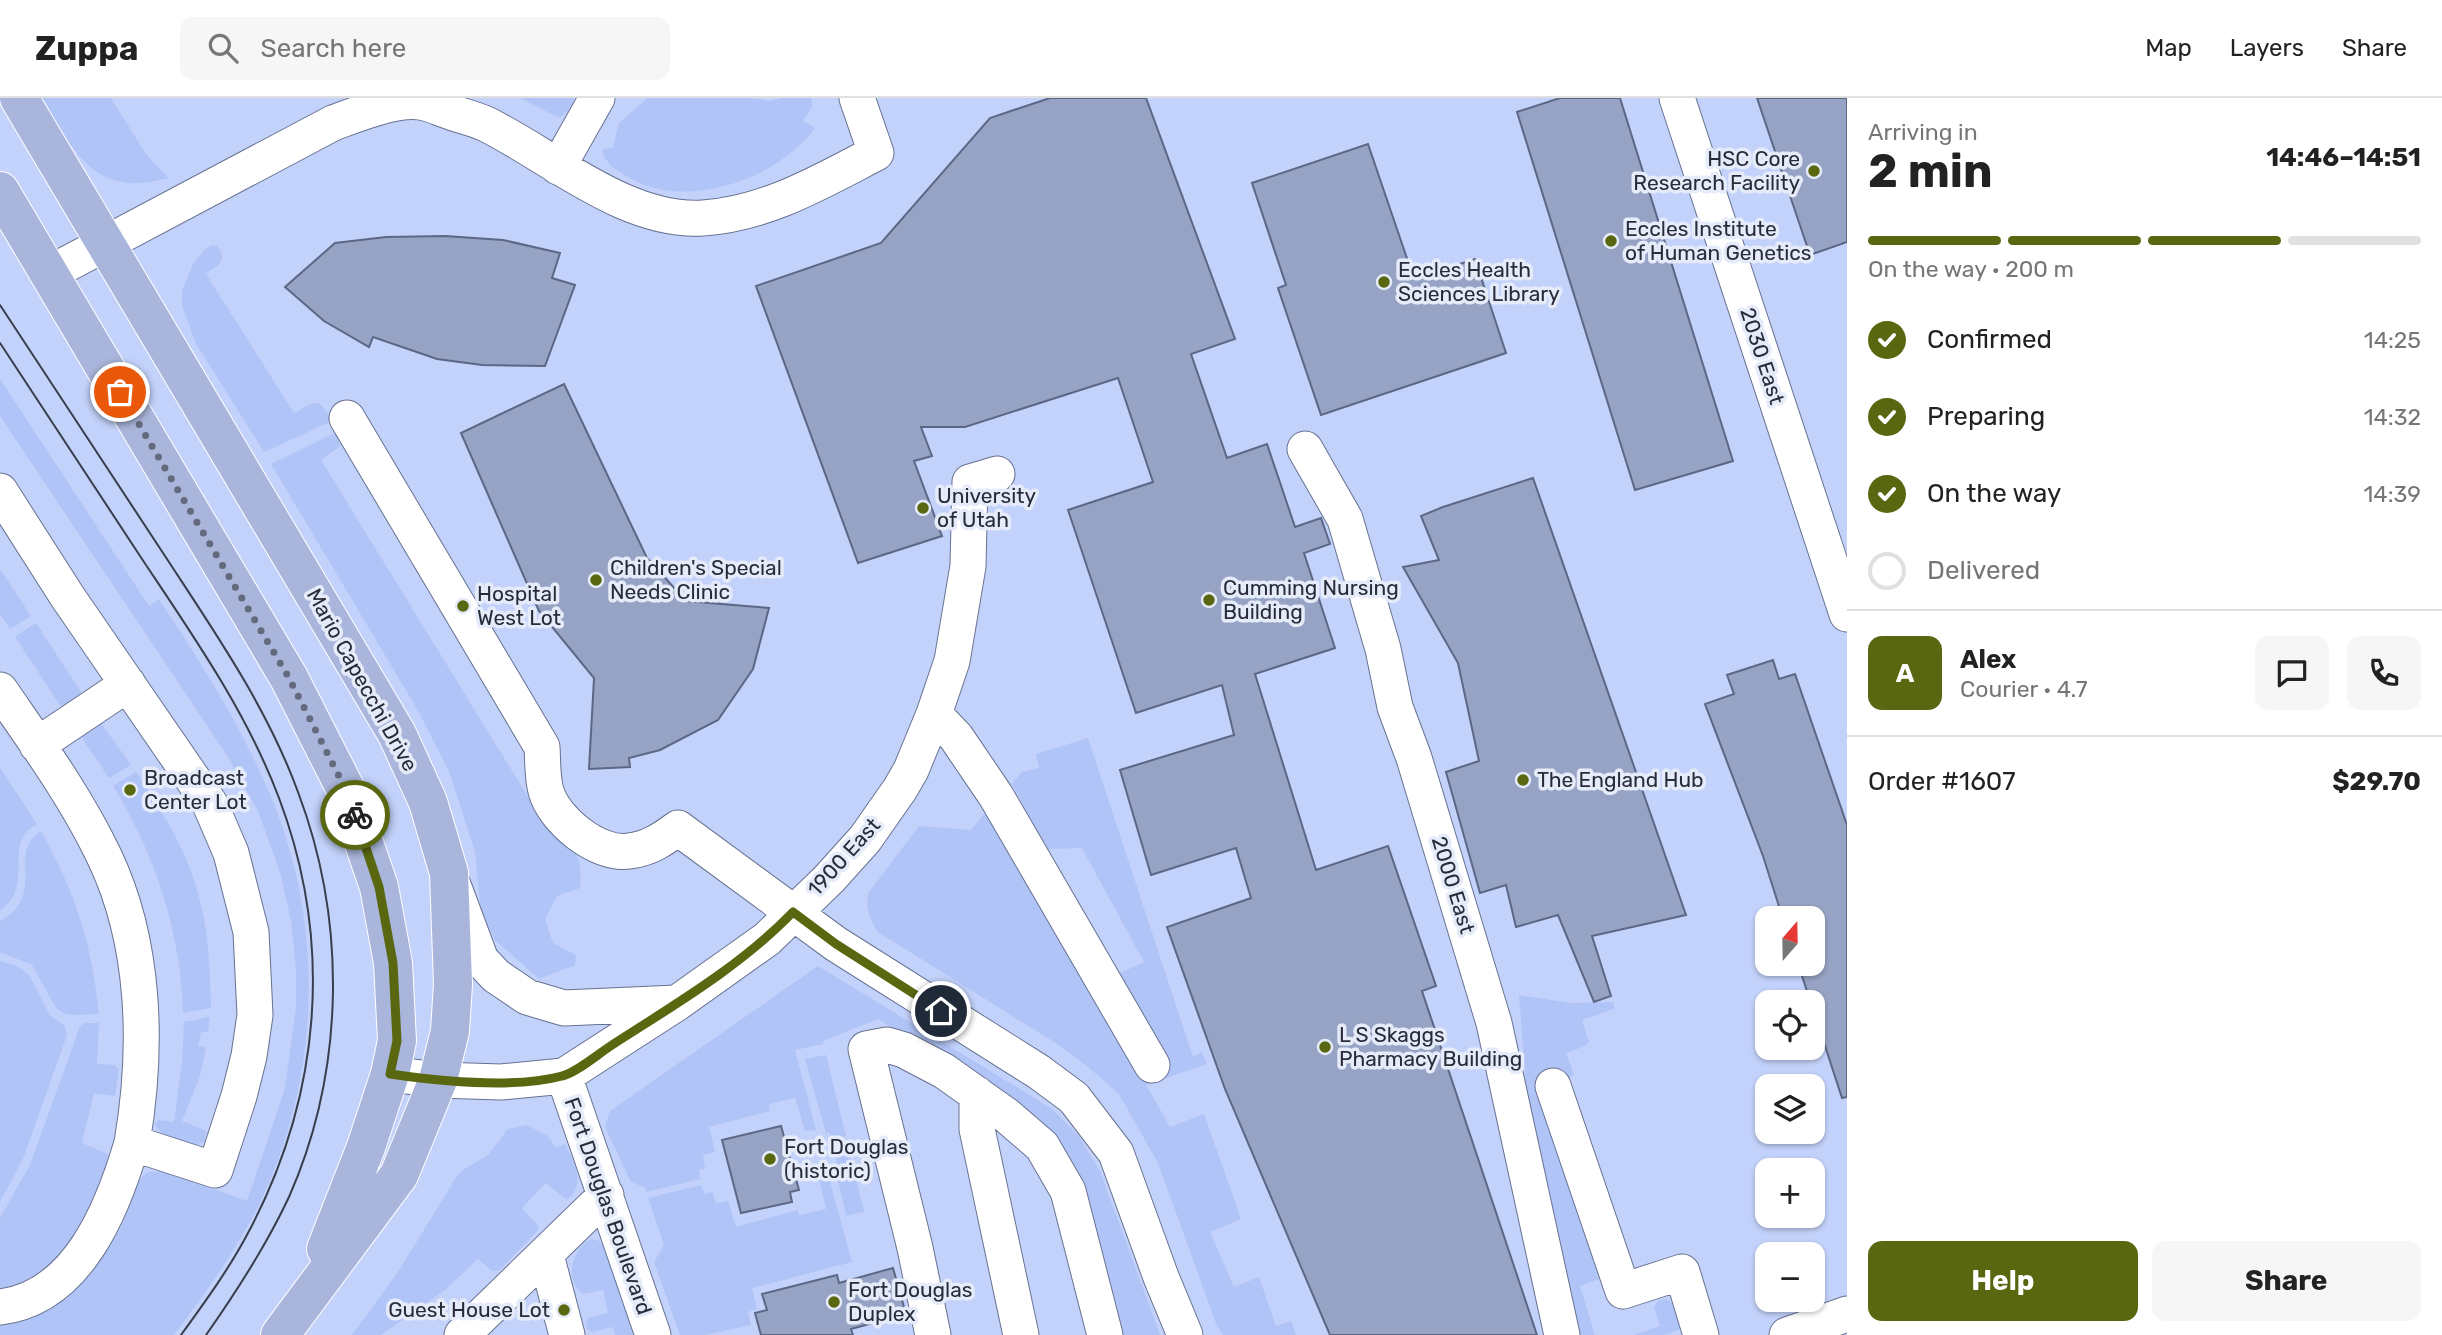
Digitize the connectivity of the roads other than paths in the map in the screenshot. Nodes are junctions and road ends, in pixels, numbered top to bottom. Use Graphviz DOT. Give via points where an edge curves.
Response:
graph roads {
  1 [pos="19,98"];
  2 [pos="857,98"];
  3 [pos="1677,98"];
  4 [pos="593,100"];
  5 [pos="558,167"];
  6 [pos="0,191"];
  7 [pos="107,244"];
  8 [pos="50,273"];
  9 [pos="347,418"];
  10 [pos="1305,449"];
  11 [pos="983,478"];
  12 [pos="0,491"];
  13 [pos="1847,614"];
  14 [pos="128,684"];
  15 [pos="0,690"];
  16 [pos="934,714"];
  17 [pos="37,745"];
  18 [pos="449,873"];
  19 [pos="793,912"];
  20 [pos="677,1003"];
  21 [pos="1152,1065"];
  22 [pos="390,1074"];
  23 [pos="564,1076"];
  24 [pos="438,1080"];
  25 [pos="1553,1086"];
  26 [pos="977,1094"];
  27 [pos="132,1143"];
  28 [pos="606,1195"];
  29 [pos="546,1255"];
  30 [pos="308,1296"];
  31 [pos="0,1307"];
  32 [pos="1847,1314"];
  33 [pos="280,1335"];
  34 [pos="462,1335"];
  35 [pos="567,1335"];
  36 [pos="653,1335"];
  37 [pos="933,1335"];
  38 [pos="1021,1335"];
  39 [pos="1105,1335"];
  40 [pos="1185,1335"];
  41 [pos="1562,1335"];
  42 [pos="1701,1335"];
  43 [pos="1787,1335"];
  1 -- 7 [label="main road, Mario Capecchi Drive"];
  2 -- 5 [label="street" via="876,153 789,198 740,214 663,216 629,204"];
  3 -- 13 [label="street, 2030 East"];
  4 -- 5 [label="street"];
  5 -- 7 [label="street" via="485,124 420,102 375,107 333,123"];
  6 -- 8 [label="main road, Mario Capecchi Drive"];
  7 -- 8 [label="street"];
  7 -- 18 [label="main road, Mario Capecchi Drive" via="397,734 428,802"];
  8 -- 22 [label="main road, Mario Capecchi Drive" via="289,678 345,788 379,887 393,963 397,1041"];
  9 -- 19 [label="street" via="542,747 546,791 569,826 605,849 628,852 654,845 678,828"];
  10 -- 41 [label="street, 2000 East" via="1345,519 1395,707 1494,1023"];
  11 -- 16 [label="street, 1900 East" via="952,661"];
  12 -- 14 [label="street"];
  14 -- 17 [label="street"];
  14 -- 27 [label="street" via="210,804 232,853 251,932 255,1015 239,1096 215,1170"];
  15 -- 17 [label="street"];
  16 -- 19 [label="street, 1900 East" via="911,770 865,839"];
  16 -- 21 [label="street" via="956,737 996,796"];
  17 -- 27 [label="street" via="105,858 129,928 137,972 141,1060"];
  18 -- 20 [label="street" via="481,960 527,997 564,1008"];
  18 -- 24 [label="main road, Mario Capecchi Drive" via="453,984 450,1031"];
  19 -- 20 [label="street, 1900 East" via="767,939"];
  19 -- 40 [label="street" via="1074,1098 1116,1153"];
  20 -- 23 [label="street, 1900 East"];
  22 -- 24 [label="street, 1900 East"];
  22 -- 30 [label="main road, Mario Capecchi Drive"];
  23 -- 24 [label="street, 1900 East" via="501,1082"];
  23 -- 28 [label="street, Fort Douglas Boulevard"];
  24 -- 30 [label="main road, Mario Capecchi Drive" via="399,1175"];
  25 -- 42 [label="street" via="1623,1291 1682,1272"];
  26 -- 37 [label="street" via="944,1070 904,1050 887,1045 866,1049"];
  26 -- 38 [label="street" via="977,1129"];
  26 -- 39 [label="street" via="1042,1146 1068,1191"];
  27 -- 31 [label="street" via="112,1203 78,1259 49,1288 31,1299"];
  28 -- 29 [label="street"];
  28 -- 36 [label="street, Fort Douglas Boulevard"];
  29 -- 34 [label="street"];
  29 -- 35 [label="street"];
  30 -- 33 [label="main road, Mario Capecchi Drive"];
  32 -- 43 [label="street"];
}
